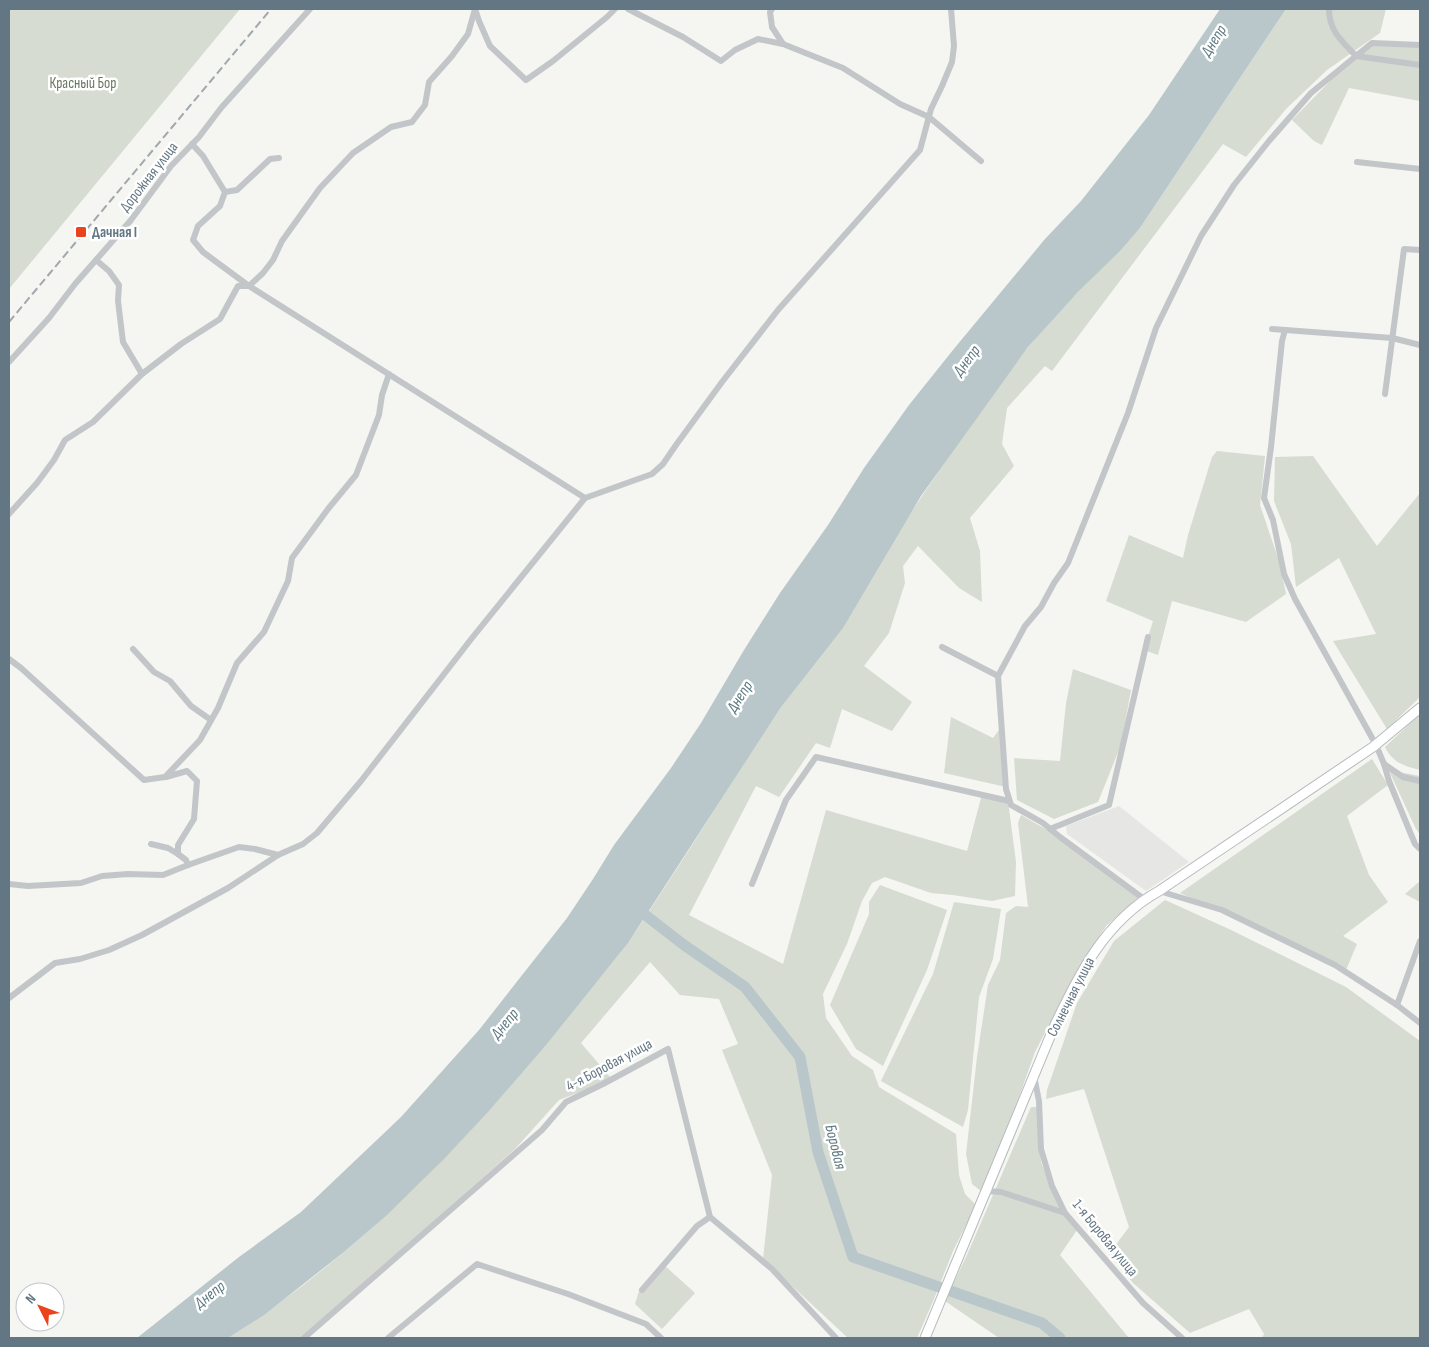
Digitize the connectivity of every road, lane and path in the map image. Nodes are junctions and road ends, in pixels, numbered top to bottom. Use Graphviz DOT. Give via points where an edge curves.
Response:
graph roads {
  1 [pos="310,9"];
  2 [pos="475,9"];
  3 [pos="615,9"];
  4 [pos="628,9"];
  5 [pos="772,9"];
  6 [pos="952,9"];
  7 [pos="1329,9"];
  8 [pos="783,44"];
  9 [pos="1420,45"];
  10 [pos="1356,56"];
  11 [pos="1420,65"];
  12 [pos="929,116"];
  13 [pos="192,144"];
  14 [pos="278,158"];
  15 [pos="981,161"];
  16 [pos="1358,162"];
  17 [pos="1420,169"];
  18 [pos="225,192"];
  19 [pos="1420,250"];
  20 [pos="96,260"];
  21 [pos="249,286"];
  22 [pos="1272,329"];
  23 [pos="1285,330"];
  24 [pos="1392,338"];
  25 [pos="1420,345"];
  26 [pos="9,362"];
  27 [pos="142,374"];
  28 [pos="389,374"];
  29 [pos="1385,394"];
  30 [pos="585,498"];
  31 [pos="9,514"];
  32 [pos="1148,637"];
  33 [pos="942,647"];
  34 [pos="133,649"];
  35 [pos="9,659"];
  36 [pos="998,676"];
  37 [pos="1420,708"];
  38 [pos="211,720"];
  39 [pos="1376,745"];
  40 [pos="1384,764"];
  41 [pos="165,777"];
  42 [pos="1420,781"];
  43 [pos="1009,801"];
  44 [pos="1050,829"];
  45 [pos="151,844"];
  46 [pos="1420,849"];
  47 [pos="178,854"];
  48 [pos="278,855"];
  49 [pos="188,865"];
  50 [pos="9,884"];
  51 [pos="752,884"];
  52 [pos="1159,891"];
  53 [pos="1144,899"];
  54 [pos="1420,940"];
  55 [pos="9,998"];
  56 [pos="1397,1005"];
  57 [pos="1420,1023"];
  58 [pos="1034,1075"];
  59 [pos="986,1192"];
  60 [pos="1066,1213"];
  61 [pos="710,1217"];
  62 [pos="642,1290"];
  63 [pos="304,1338"];
  64 [pos="388,1338"];
  65 [pos="661,1338"];
  66 [pos="836,1338"];
  67 [pos="925,1338"];
  68 [pos="1182,1338"];
  1 -- 13 [label="street, Дорожная улица"];
  2 -- 3 [label="street" via="490,46 526,80"];
  2 -- 21 [label="street" via="468,34 429,82 421,111 412,122 390,127 353,153 320,188 282,241 273,260"];
  4 -- 8 [label="street" via="721,61 758,39"];
  5 -- 8 [label="street" via="772,27"];
  6 -- 12 [label="street" via="952,62"];
  7 -- 10 [label="street" via="1331,26"];
  8 -- 12 [label="street" via="843,68 900,104"];
  9 -- 10 [label="street" via="1372,43"];
  10 -- 11 [label="street"];
  10 -- 36 [label="street" via="1311,93 1268,140 1201,236 1156,328 1128,413 1068,563 1042,607 1025,626"];
  12 -- 15 [label="street"];
  12 -- 30 [label="street" via="920,150 778,310 663,464 652,474"];
  13 -- 18 [label="street"];
  13 -- 20 [label="street, Дорожная улица"];
  14 -- 18 [label="street" via="270,159 237,190"];
  16 -- 17 [label="street"];
  18 -- 21 [label="street" via="220,206 198,226 193,240 203,252"];
  19 -- 24 [label="street" via="1404,249"];
  20 -- 26 [label="street, Дорожная улица"];
  20 -- 27 [label="street" via="119,285 123,342"];
  21 -- 27 [label="street" via="238,286 220,319 180,344"];
  21 -- 28 [label="street"];
  22 -- 23 [label="street"];
  23 -- 24 [label="street"];
  23 -- 39 [label="street" via="1264,498 1273,520 1284,574"];
  24 -- 25 [label="street"];
  24 -- 29 [label="street"];
  27 -- 31 [label="street" via="93,422 64,440 37,483"];
  28 -- 30 [label="street"];
  28 -- 38 [label="street" via="379,416 356,475 292,558 288,581 264,632 237,663"];
  30 -- 48 [label="street" via="361,781 303,844"];
  32 -- 44 [label="street" via="1109,805"];
  33 -- 36 [label="street"];
  34 -- 38 [label="street" via="154,672 170,681 191,706"];
  35 -- 41 [label="street" via="144,780"];
  36 -- 43 [label="street"];
  37 -- 39 [label="street, Солнечная улица"];
  38 -- 41 [label="street" via="200,740"];
  39 -- 40 [label="street"];
  39 -- 52 [label="street, Солнечная улица"];
  40 -- 42 [label="street" via="1403,777"];
  40 -- 46 [label="street" via="1415,844"];
  41 -- 47 [label="street" via="187,771 197,781 194,819 178,846"];
  43 -- 44 [label="street"];
  43 -- 51 [label="street" via="816,757 786,800"];
  44 -- 53 [label="street"];
  45 -- 47 [label="street"];
  47 -- 49 [label="street"];
  48 -- 49 [label="street" via="239,848"];
  48 -- 55 [label="street" via="228,888 142,935 109,950 55,963"];
  49 -- 50 [label="street" via="163,876 128,874 102,876 81,883"];
  52 -- 53 [label="street, Солнечная улица"];
  52 -- 56 [label="street" via="1222,910 1335,965"];
  53 -- 58 [label="street, Солнечная улица" via="1099,944 1079,976"];
  54 -- 56 [label="street"];
  56 -- 57 [label="street"];
  58 -- 59 [label="street, Солнечная улица"];
  58 -- 60 [label="street, 1-я Боровая улица" via="1041,1148 1052,1186"];
  59 -- 60 [label="street" via="1001,1192"];
  59 -- 67 [label="street, Солнечная улица"];
  60 -- 68 [label="street, 1-я Боровая улица" via="1142,1303"];
  61 -- 62 [label="street" via="697,1226"];
  61 -- 63 [label="street, 4-я Боровая улица" via="668,1048 566,1102 542,1130"];
  61 -- 66 [label="street" via="772,1269"];
  64 -- 65 [label="street" via="477,1264 646,1324"];
}
